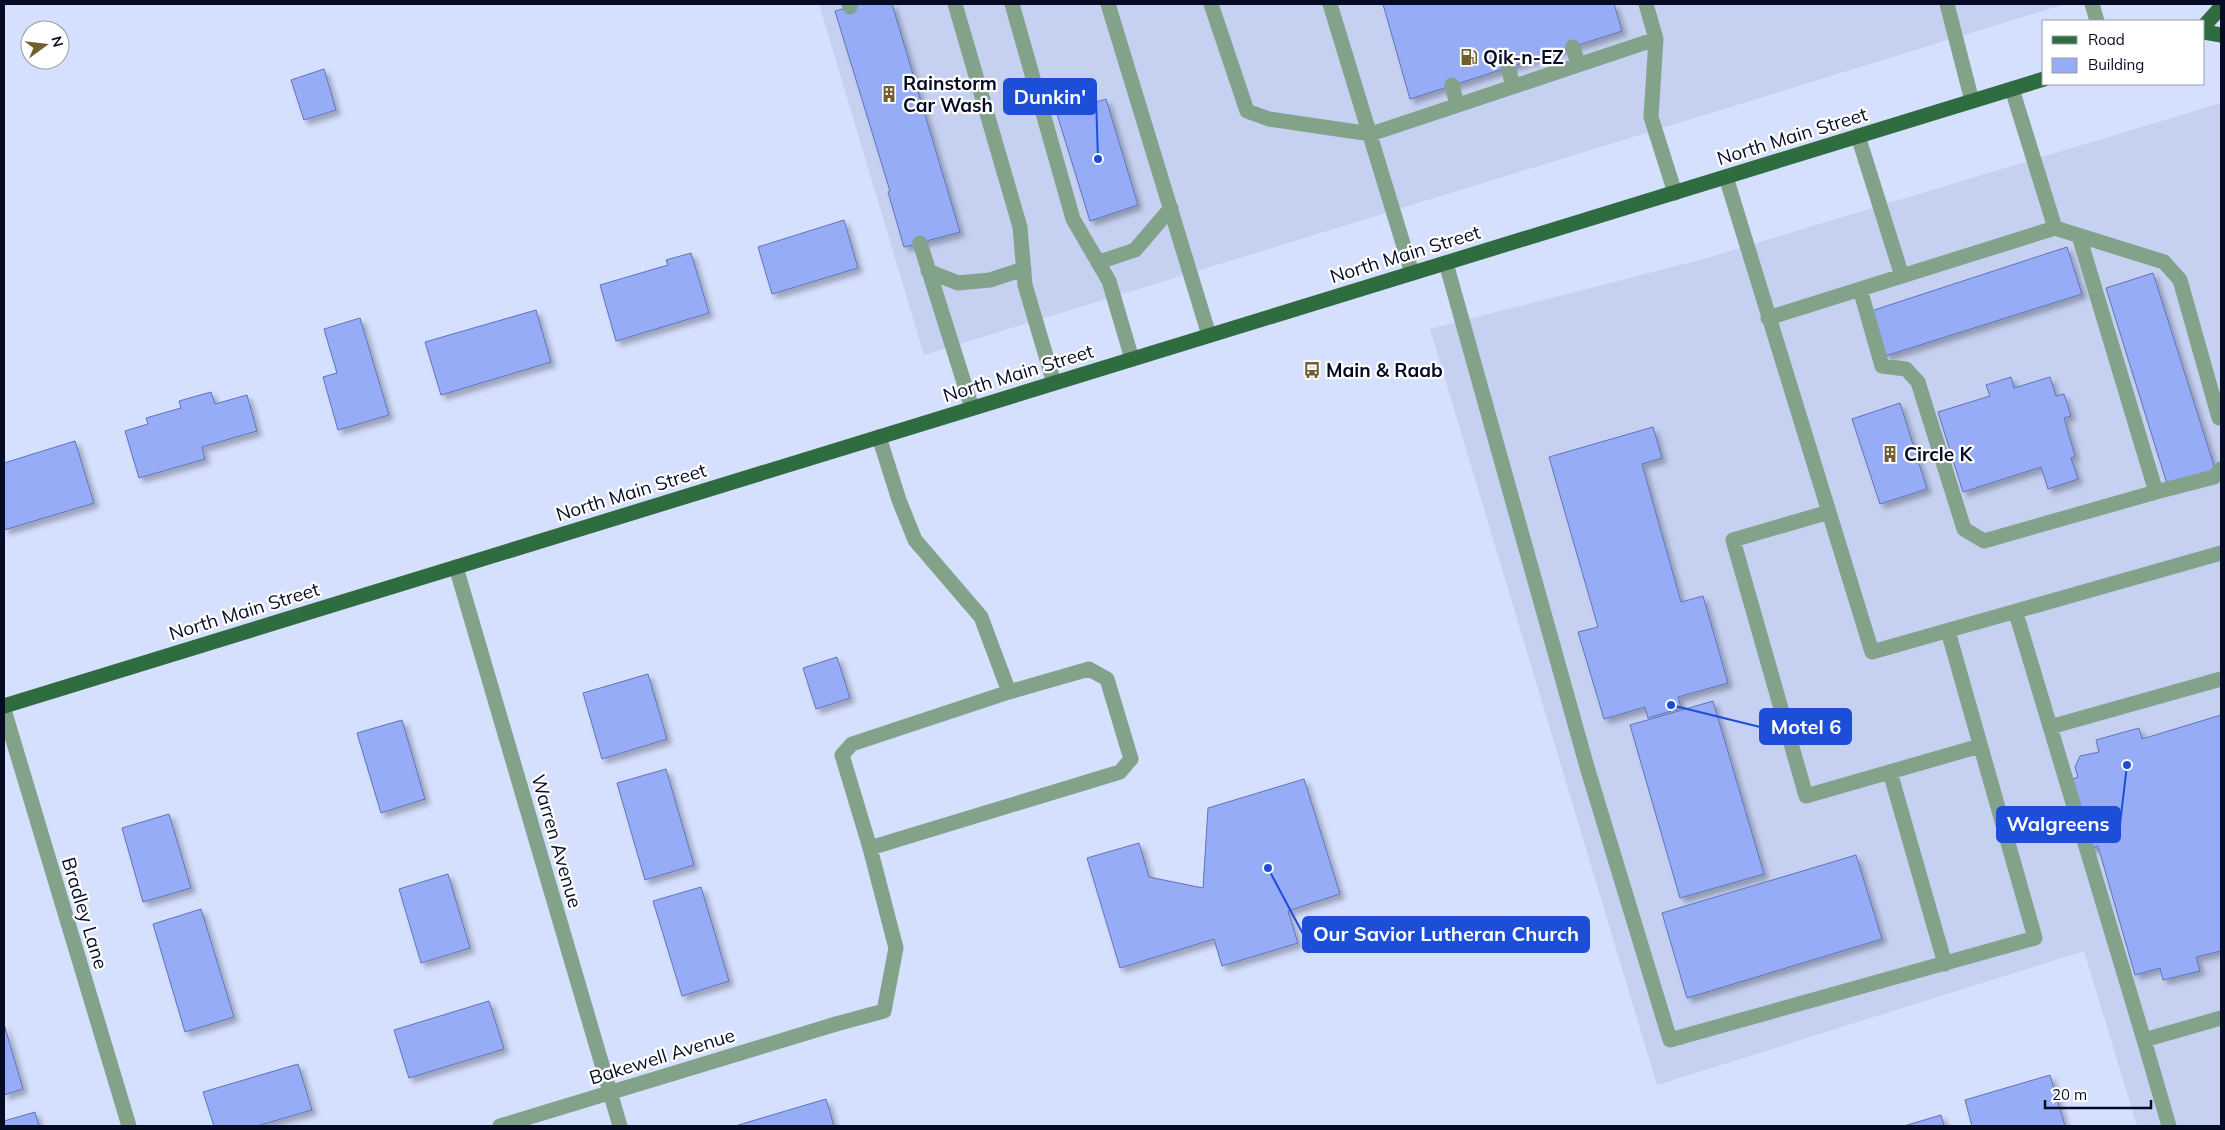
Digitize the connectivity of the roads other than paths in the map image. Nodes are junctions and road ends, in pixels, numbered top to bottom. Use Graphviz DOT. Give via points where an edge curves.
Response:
graph roads {
  1 [pos="955,4"];
  2 [pos="1012,4"];
  3 [pos="1108,4"];
  4 [pos="1211,4"];
  5 [pos="1330,4"];
  6 [pos="1646,4"];
  7 [pos="1947,4"];
  8 [pos="2092,4"];
  9 [pos="2221,6"];
  10 [pos="2097,20"];
  11 [pos="2205,25"];
  12 [pos="2205,32"];
  13 [pos="2221,35"];
  14 [pos="1656,38"];
  15 [pos="1573,47"];
  16 [pos="1578,65"];
  17 [pos="1508,67"];
  18 [pos="2042,80"];
  19 [pos="1452,85"];
  20 [pos="1514,86"];
  21 [pos="2012,89"];
  22 [pos="1972,101"];
  23 [pos="1457,105"];
  24 [pos="1371,134"];
  25 [pos="1858,136"];
  26 [pos="1726,177"];
  27 [pos="1676,193"];
  28 [pos="1172,208"];
  29 [pos="2055,228"];
  30 [pos="2079,236"];
  31 [pos="920,243"];
  32 [pos="1099,262"];
  33 [pos="1446,263"];
  34 [pos="1024,269"];
  35 [pos="928,270"];
  36 [pos="1412,273"];
  37 [pos="1902,276"];
  38 [pos="1860,289"];
  39 [pos="1768,318"];
  40 [pos="1209,335"];
  41 [pos="1132,359"];
  42 [pos="1054,383"];
  43 [pos="972,408"];
  44 [pos="2221,421"];
  45 [pos="878,437"];
  46 [pos="2221,469"];
  47 [pos="2156,492"];
  48 [pos="1829,512"];
  49 [pos="2221,553"];
  50 [pos="456,567"];
  51 [pos="2016,613"];
  52 [pos="1948,631"];
  53 [pos="2221,679"];
  54 [pos="1009,692"];
  55 [pos="4,706"];
  56 [pos="4,710"];
  57 [pos="2050,727"];
  58 [pos="1980,746"];
  59 [pos="1890,772"];
  60 [pos="870,848"];
  61 [pos="1945,964"];
  62 [pos="2221,1018"];
  63 [pos="2144,1040"];
  64 [pos="610,1092"];
  65 [pos="129,1126"];
  66 [pos="500,1126"];
  67 [pos="620,1126"];
  68 [pos="2169,1126"];
  1 -- 34 [label="street" via="1020,227"];
  2 -- 32 [label="street" via="1074,219"];
  3 -- 28 [label="street"];
  4 -- 24 [label="street" via="1247,111 1269,118"];
  5 -- 24 [label="street"];
  6 -- 14 [label="street"];
  7 -- 22 [label="street"];
  8 -- 10 [label="street"];
  9 -- 11 [label="main road"];
  12 -- 13 [label="main road"];
  14 -- 16 [label="street"];
  14 -- 27 [label="street" via="1652,117"];
  15 -- 16 [label="street"];
  16 -- 20 [label="street"];
  17 -- 20 [label="street"];
  18 -- 21 [label="main road, North Main Street"];
  19 -- 23 [label="street"];
  20 -- 23 [label="street"];
  21 -- 22 [label="main road, North Main Street"];
  21 -- 29 [label="street"];
  22 -- 25 [label="main road, North Main Street"];
  23 -- 24 [label="street"];
  24 -- 36 [label="street"];
  25 -- 26 [label="main road, North Main Street"];
  25 -- 37 [label="street"];
  26 -- 27 [label="main road, North Main Street"];
  26 -- 39 [label="street"];
  27 -- 33 [label="main road, North Main Street"];
  28 -- 32 [label="street" via="1134,250"];
  28 -- 40 [label="street"];
  29 -- 30 [label="street"];
  29 -- 37 [label="street"];
  30 -- 44 [label="street" via="2164,262 2180,280"];
  30 -- 47 [label="street"];
  31 -- 35 [label="street"];
  32 -- 41 [label="street" via="1109,281"];
  33 -- 36 [label="main road, North Main Street"];
  33 -- 61 [label="street" via="1584,758 1670,1040"];
  34 -- 35 [label="street" via="990,280 958,283"];
  34 -- 42 [label="street" via="1025,285"];
  35 -- 43 [label="street"];
  36 -- 40 [label="main road, North Main Street"];
  37 -- 38 [label="street"];
  38 -- 39 [label="street"];
  38 -- 47 [label="street" via="1882,366 1906,368 1918,382 1964,529 1984,541"];
  39 -- 48 [label="street"];
  40 -- 41 [label="main road, North Main Street"];
  41 -- 42 [label="main road, North Main Street"];
  42 -- 43 [label="main road, North Main Street"];
  43 -- 45 [label="main road, North Main Street"];
  45 -- 50 [label="main road, North Main Street"];
  45 -- 54 [label="street" via="915,540 981,618"];
  46 -- 47 [label="street" via="2214,477"];
  48 -- 52 [label="street" via="1872,652"];
  48 -- 59 [label="street" via="1733,540 1806,796"];
  49 -- 51 [label="street"];
  50 -- 55 [label="main road, North Main Street"];
  50 -- 64 [label="street, Warren Avenue"];
  51 -- 52 [label="street"];
  51 -- 57 [label="street"];
  52 -- 58 [label="street"];
  53 -- 57 [label="street"];
  54 -- 60 [label="street" via="852,744 842,756"];
  54 -- 60 [label="street" via="1090,669 1107,679 1130,758 1120,772"];
  56 -- 65 [label="street, Bradley Lane"];
  57 -- 63 [label="street"];
  58 -- 59 [label="street"];
  58 -- 61 [label="street" via="2036,938"];
  59 -- 61 [label="street"];
  60 -- 64 [label="street, Bakewell Avenue" via="896,948 884,1011"];
  62 -- 63 [label="street"];
  63 -- 68 [label="street"];
  64 -- 66 [label="street, Bakewell Avenue"];
  64 -- 67 [label="street, Warren Avenue"];
}
